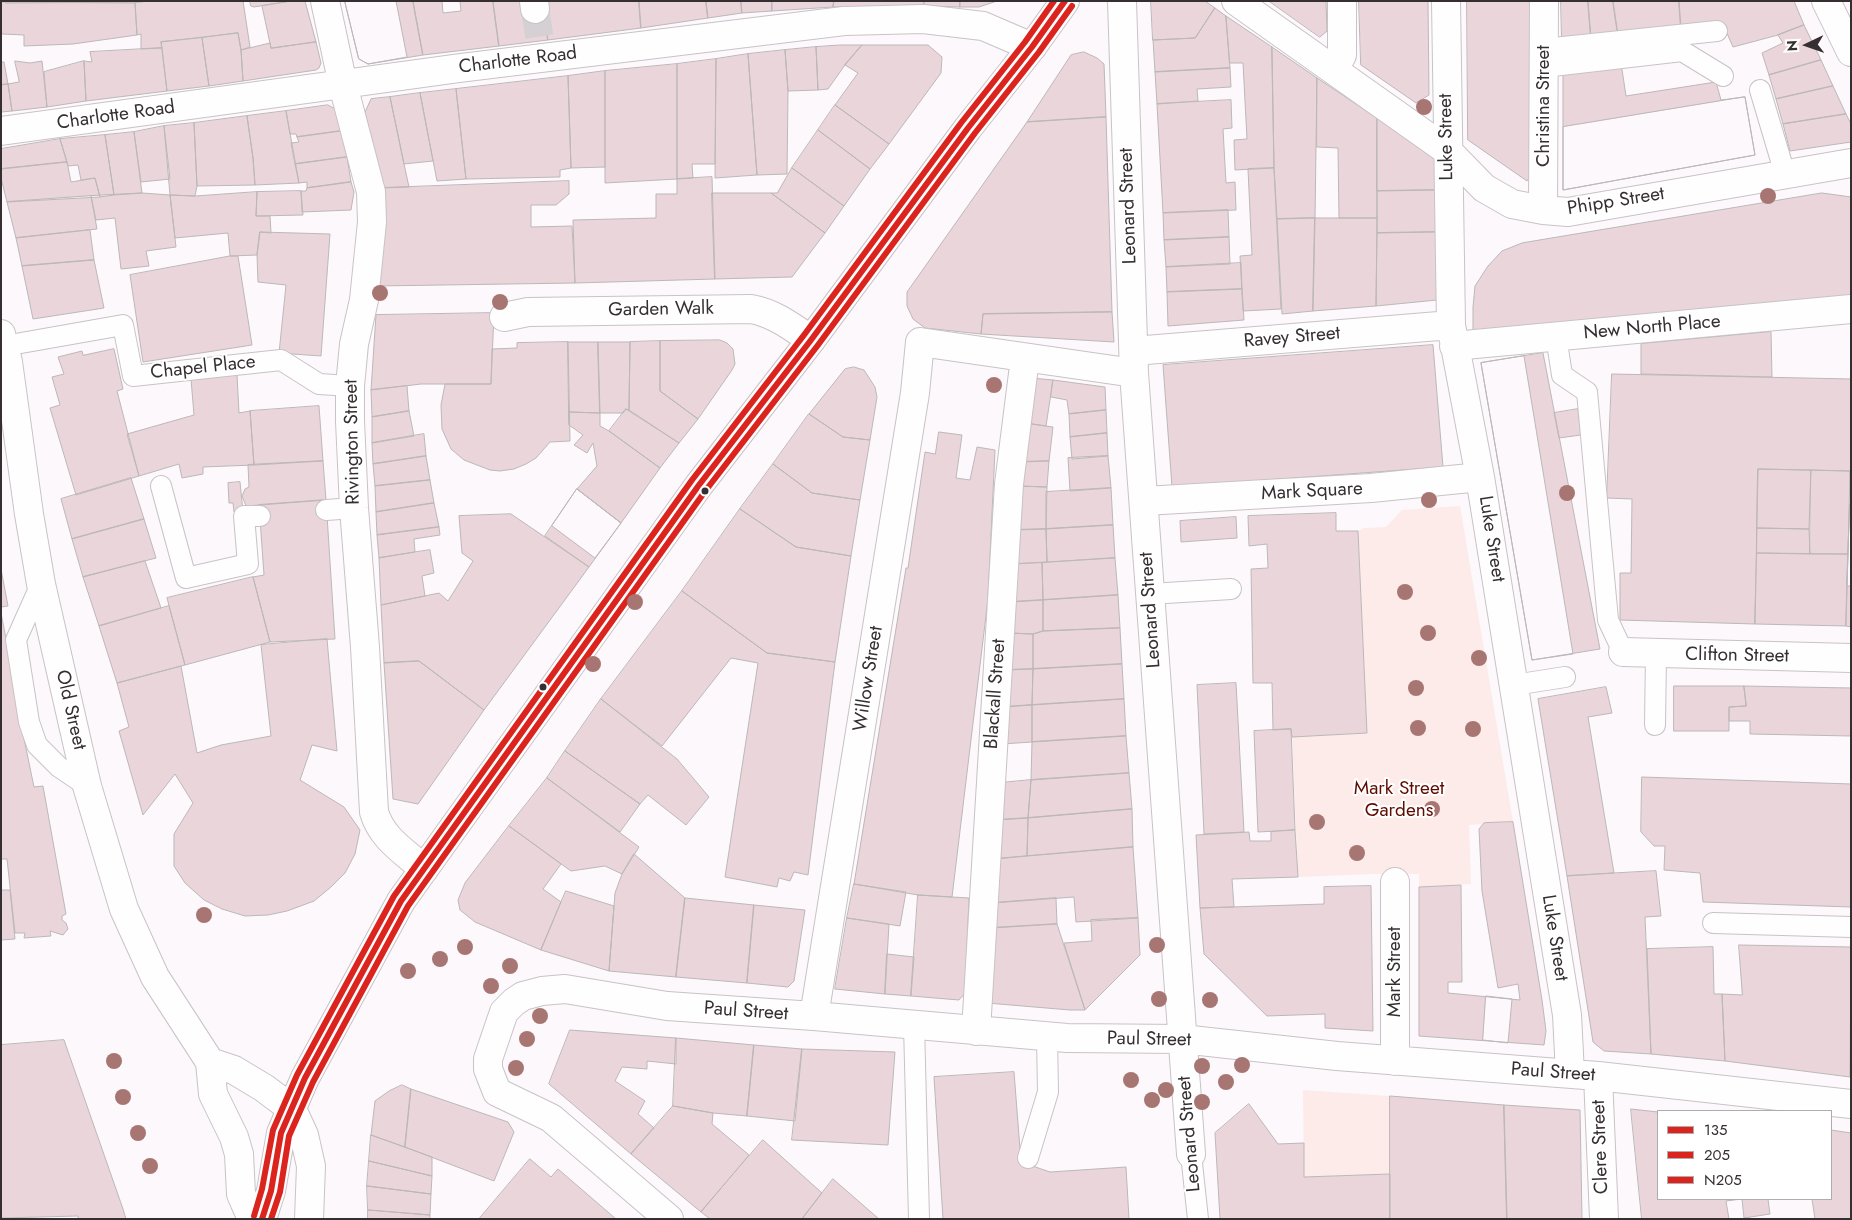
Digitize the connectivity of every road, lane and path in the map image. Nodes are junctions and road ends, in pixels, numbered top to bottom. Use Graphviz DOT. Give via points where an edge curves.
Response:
graph roads {
  1 [pos="325,1"];
  2 [pos="1065,1"];
  3 [pos="1122,1"];
  4 [pos="1236,1"];
  5 [pos="1342,1"];
  6 [pos="1446,1"];
  7 [pos="1544,1"];
  8 [pos="1826,1"];
  9 [pos="1718,31"];
  10 [pos="1032,47"];
  11 [pos="1851,52"];
  12 [pos="1544,58"];
  13 [pos="1334,70"];
  14 [pos="1723,76"];
  15 [pos="343,84"];
  16 [pos="1760,90"];
  17 [pos="1,131"];
  18 [pos="1448,151"];
  19 [pos="1851,163"];
  20 [pos="1785,174"];
  21 [pos="1544,210"];
  22 [pos="1851,309"];
  23 [pos="504,318"];
  24 [pos="1452,335"];
  25 [pos="1556,336"];
  26 [pos="3,340"];
  27 [pos="811,340"];
  28 [pos="920,342"];
  29 [pos="1025,358"];
  30 [pos="1134,362"];
  31 [pos="350,386"];
  32 [pos="1480,477"];
  33 [pos="161,486"];
  34 [pos="1144,502"];
  35 [pos="354,508"];
  36 [pos="326,510"];
  37 [pos="260,516"];
  38 [pos="41,584"];
  39 [pos="1232,589"];
  40 [pos="1150,594"];
  41 [pos="1623,652"];
  42 [pos="1656,654"];
  43 [pos="1851,658"];
  44 [pos="1564,677"];
  45 [pos="1514,685"];
  46 [pos="1655,725"];
  47 [pos="87,786"];
  48 [pos="424,869"];
  49 [pos="1395,882"];
  50 [pos="1713,923"];
  51 [pos="1851,927"];
  52 [pos="814,1016"];
  53 [pos="914,1025"];
  54 [pos="976,1031"];
  55 [pos="1057,1038"];
  56 [pos="1182,1039"];
  57 [pos="1395,1061"];
  58 [pos="210,1062"];
  59 [pos="1570,1074"];
  60 [pos="1598,1076"];
  61 [pos="1851,1104"];
  62 [pos="292,1109"];
  63 [pos="1191,1154"];
  64 [pos="1028,1158"];
  65 [pos="252,1219"];
  66 [pos="262,1219"];
  67 [pos="308,1219"];
  68 [pos="669,1219"];
  69 [pos="919,1219"];
  70 [pos="1198,1219"];
  71 [pos="1604,1219"];
  1 -- 15 [label="main road, Rivington Street"];
  2 -- 10 [label="main road"];
  3 -- 30 [label="main road, Leonard Street"];
  4 -- 13 [label="main road, Phipp Street"];
  5 -- 13 [label="main road" via="1342,55"];
  6 -- 18 [label="main road, Luke Street"];
  7 -- 12 [label="main road, Christina Street"];
  8 -- 11 [label="main road"];
  9 -- 12 [label="lane"];
  10 -- 15 [label="main road, Charlotte Road" via="983,26 923,19 844,21 542,50"];
  10 -- 27 [label="main road"];
  12 -- 14 [label="lane" via="1682,51"];
  12 -- 21 [label="main road, Christina Street"];
  13 -- 18 [label="main road, Phipp Street"];
  15 -- 17 [label="main road, Charlotte Road"];
  15 -- 31 [label="main road, Rivington Street" via="371,192 372,222"];
  16 -- 20 [label="lane"];
  18 -- 21 [label="main road, Phipp Street" via="1484,188 1512,204"];
  18 -- 24 [label="main road, Luke Street"];
  19 -- 20 [label="main road, Phipp Street"];
  20 -- 21 [label="main road, Phipp Street" via="1568,212"];
  22 -- 25 [label="main road, New North Place"];
  23 -- 27 [label="main road, Garden Walk" via="528,312 751,309 784,322"];
  24 -- 25 [label="main road, New North Place"];
  24 -- 30 [label="main road, Ravey Street"];
  24 -- 32 [label="main road, Luke Street"];
  25 -- 41 [label="lane" via="1562,375 1587,392 1608,620"];
  26 -- 31 [label="lane, Chapel Place" via="123,325 133,376 281,360 319,384"];
  26 -- 38 [label="main road, Old Street"];
  27 -- 48 [label="main road" via="699,485"];
  28 -- 29 [label="main road, Ravey Street"];
  28 -- 52 [label="main road, Willow Street" via="913,403"];
  29 -- 30 [label="main road, Ravey Street"];
  29 -- 54 [label="main road, Blackall Street" via="1007,522"];
  30 -- 34 [label="main road, Leonard Street"];
  31 -- 35 [label="main road, Rivington Street"];
  32 -- 34 [label="main road, Mark Square" via="1371,488"];
  32 -- 45 [label="main road, Luke Street"];
  33 -- 37 [label="lane" via="186,578 248,564 244,516"];
  34 -- 40 [label="main road, Leonard Street"];
  35 -- 36 [label="lane"];
  35 -- 48 [label="main road, Rivington Street" via="374,812 384,835"];
  38 -- 47 [label="main road, Old Street"];
  38 -- 47 [label="lane" via="16,640 29,722 37,745 59,768"];
  39 -- 40 [label="lane"];
  40 -- 56 [label="main road, Leonard Street"];
  41 -- 42 [label="main road, Clifton Street"];
  42 -- 43 [label="main road, Clifton Street"];
  42 -- 46 [label="lane"];
  44 -- 45 [label="lane"];
  45 -- 59 [label="main road, Luke Street" via="1567,1015"];
  47 -- 58 [label="main road, Old Street" via="124,909 155,977"];
  48 -- 62 [label="main road" via="386,927 305,1078"];
  49 -- 57 [label="main road, Mark Street"];
  50 -- 51 [label="lane"];
  52 -- 53 [label="main road, Paul Street"];
  52 -- 68 [label="main road, Paul Street" via="648,1004 565,989 523,996 504,1012 488,1059 488,1069 497,1092 551,1118"];
  53 -- 54 [label="main road, Paul Street"];
  53 -- 69 [label="lane"];
  54 -- 55 [label="main road, Paul Street"];
  55 -- 56 [label="main road, Paul Street"];
  55 -- 64 [label="lane" via="1048,1092"];
  56 -- 57 [label="main road, Paul Street"];
  56 -- 63 [label="main road, Leonard Street"];
  57 -- 59 [label="main road, Paul Street"];
  58 -- 62 [label="main road" via="234,1070"];
  58 -- 65 [label="main road, Old Street" via="213,1094 234,1137 239,1154 241,1194"];
  59 -- 60 [label="main road, Paul Street"];
  60 -- 61 [label="main road, Paul Street"];
  60 -- 71 [label="main road, Clere Street"];
  62 -- 66 [label="main road" via="281,1133 272,1191"];
  62 -- 67 [label="main road" via="304,1135 311,1166"];
  63 -- 70 [label="lane, Leonard Street"];
}
